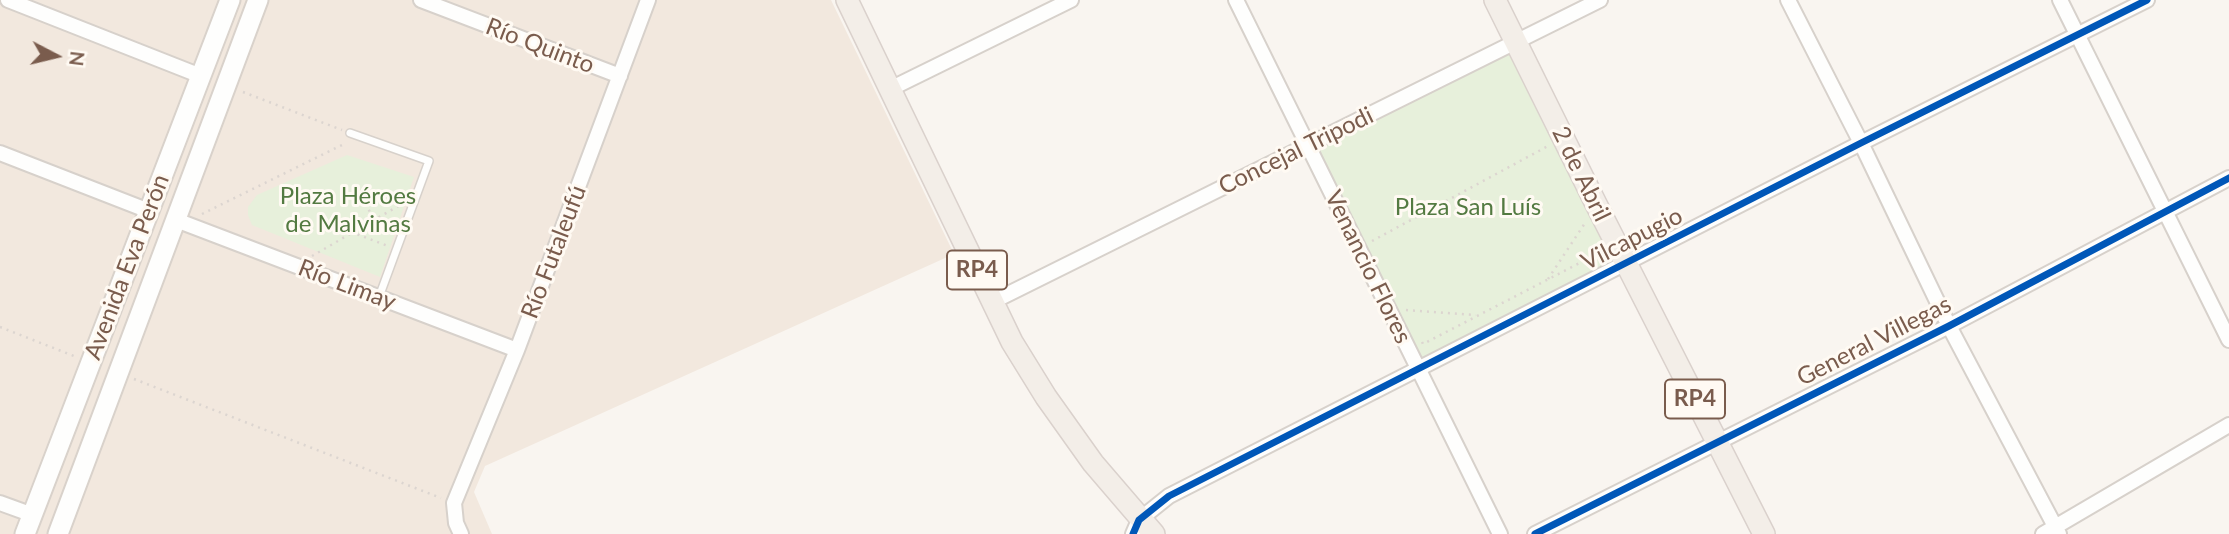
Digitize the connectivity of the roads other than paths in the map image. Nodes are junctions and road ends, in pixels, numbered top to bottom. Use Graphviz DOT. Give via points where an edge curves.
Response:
graph roads {
  1 [pos="8,0"];
  2 [pos="421,0"];
  3 [pos="648,0"];
  4 [pos="847,0"];
  5 [pos="1071,0"];
  6 [pos="1236,0"];
  7 [pos="1495,0"];
  8 [pos="1600,0"];
  9 [pos="1788,0"];
  10 [pos="2060,0"];
  11 [pos="2147,0"];
  12 [pos="229,2"];
  13 [pos="256,6"];
  14 [pos="2078,35"];
  15 [pos="1517,42"];
  16 [pos="201,76"];
  17 [pos="620,76"];
  18 [pos="890,89"];
  19 [pos="350,133"];
  20 [pos="176,141"];
  21 [pos="1861,143"];
  22 [pos="1307,145"];
  23 [pos="202,150"];
  24 [pos="0,153"];
  25 [pos="2229,178"];
  26 [pos="149,211"];
  27 [pos="2165,211"];
  28 [pos="179,221"];
  29 [pos="1626,264"];
  30 [pos="379,296"];
  31 [pos="992,302"];
  32 [pos="1949,326"];
  33 [pos="2229,340"];
  34 [pos="517,350"];
  35 [pos="90,362"];
  36 [pos="1419,370"];
  37 [pos="119,373"];
  38 [pos="2229,425"];
  39 [pos="1717,442"];
  40 [pos="0,503"];
  41 [pos="33,515"];
  42 [pos="1137,531"];
  43 [pos="63,532"];
  44 [pos="2052,532"];
  45 [pos="25,534"];
  46 [pos="461,534"];
  47 [pos="1500,534"];
  48 [pos="1535,534"];
  49 [pos="1764,534"];
  1 -- 16 [label="street"];
  2 -- 17 [label="street, Río Quinto"];
  3 -- 17 [label="street, Río Futaleufú"];
  4 -- 18 [label="main road, RP4"];
  5 -- 18 [label="street"];
  6 -- 22 [label="street, Venancio Flores"];
  7 -- 15 [label="main road, 2 de Abril / RP4"];
  8 -- 15 [label="street, Concejal Tripodi"];
  9 -- 21 [label="street"];
  10 -- 14 [label="street"];
  11 -- 14 [label="street, Vilcapugio"];
  12 -- 13 [label="main road"];
  12 -- 16 [label="main road, Avenida Eva Perón"];
  13 -- 23 [label="main road, Avenida Eva Perón"];
  14 -- 21 [label="street, Vilcapugio"];
  14 -- 27 [label="street"];
  15 -- 22 [label="street, Concejal Tripodi"];
  15 -- 29 [label="main road, 2 de Abril / RP4"];
  16 -- 20 [label="main road, Avenida Eva Perón"];
  17 -- 34 [label="street, Río Futaleufú"];
  18 -- 31 [label="main road, RP4"];
  19 -- 30 [label="lane" via="429,161"];
  20 -- 23 [label="main road"];
  20 -- 26 [label="main road, Avenida Eva Perón"];
  21 -- 29 [label="street, Vilcapugio"];
  21 -- 32 [label="street"];
  22 -- 31 [label="street, Concejal Tripodi"];
  22 -- 36 [label="street, Venancio Flores"];
  23 -- 28 [label="main road, Avenida Eva Perón"];
  24 -- 26 [label="street"];
  25 -- 27 [label="street, General Villegas"];
  26 -- 35 [label="main road, Avenida Eva Perón"];
  27 -- 32 [label="street, General Villegas"];
  27 -- 33 [label="street"];
  28 -- 30 [label="street, Río Limay"];
  28 -- 37 [label="main road, Avenida Eva Perón"];
  29 -- 36 [label="street, Vilcapugio"];
  29 -- 39 [label="main road, 2 de Abril / RP4"];
  30 -- 34 [label="street, Río Limay"];
  31 -- 42 [label="main road, RP4" via="1046,397"];
  32 -- 39 [label="street, General Villegas"];
  32 -- 44 [label="street"];
  34 -- 46 [label="street, Río Futaleufú" via="454,503"];
  35 -- 37 [label="main road"];
  35 -- 41 [label="main road, Avenida Eva Perón"];
  36 -- 42 [label="street, Vilcapugio" via="1169,496"];
  36 -- 47 [label="street, Venancio Flores"];
  37 -- 43 [label="main road, Avenida Eva Perón"];
  38 -- 44 [label="street"];
  39 -- 48 [label="street, General Villegas"];
  39 -- 49 [label="main road, 2 de Abril / RP4"];
  40 -- 41 [label="street"];
  41 -- 45 [label="main road, Avenida Eva Perón"];
}
